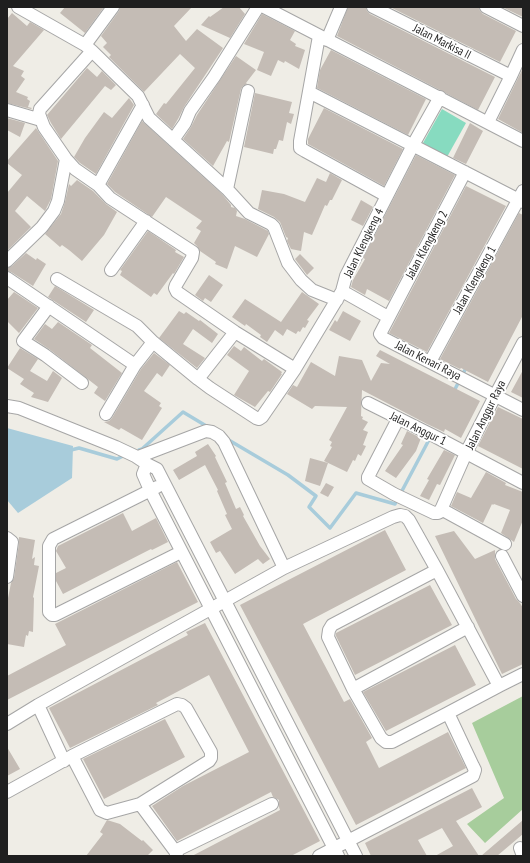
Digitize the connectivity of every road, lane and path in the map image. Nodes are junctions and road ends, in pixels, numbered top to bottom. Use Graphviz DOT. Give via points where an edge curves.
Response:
graph roads {
  1 [pos="18,7"];
  2 [pos="113,7"];
  3 [pos="258,7"];
  4 [pos="264,7"];
  5 [pos="341,7"];
  6 [pos="373,7"];
  7 [pos="486,7"];
  8 [pos="523,26"];
  9 [pos="323,38"];
  10 [pos="88,48"];
  11 [pos="523,50"];
  12 [pos="511,76"];
  13 [pos="248,91"];
  14 [pos="309,92"];
  15 [pos="440,97"];
  16 [pos="143,106"];
  17 [pos="7,110"];
  18 [pos="41,120"];
  19 [pos="488,122"];
  20 [pos="173,140"];
  21 [pos="523,141"];
  22 [pos="414,145"];
  23 [pos="66,159"];
  24 [pos="465,172"];
  25 [pos="98,185"];
  26 [pos="226,189"];
  27 [pos="387,196"];
  28 [pos="522,197"];
  29 [pos="146,221"];
  30 [pos="7,260"];
  31 [pos="111,270"];
  32 [pos="7,278"];
  33 [pos="57,279"];
  34 [pos="340,295"];
  35 [pos="49,306"];
  36 [pos="388,317"];
  37 [pos="235,332"];
  38 [pos="153,342"];
  39 [pos="523,343"];
  40 [pos="430,362"];
  41 [pos="136,365"];
  42 [pos="295,369"];
  43 [pos="198,379"];
  44 [pos="82,383"];
  45 [pos="495,396"];
  46 [pos="369,404"];
  47 [pos="7,406"];
  48 [pos="523,410"];
  49 [pos="106,414"];
  50 [pos="398,419"];
  51 [pos="466,453"];
  52 [pos="140,459"];
  53 [pos="164,483"];
  54 [pos="523,483"];
  55 [pos="150,490"];
  56 [pos="441,509"];
  57 [pos="7,538"];
  58 [pos="505,544"];
  59 [pos="181,552"];
  60 [pos="502,556"];
  61 [pos="284,568"];
  62 [pos="437,570"];
  63 [pos="7,577"];
  64 [pos="523,596"];
  65 [pos="224,601"];
  66 [pos="211,608"];
  67 [pos="468,627"];
  68 [pos="523,674"];
  69 [pos="499,686"];
  70 [pos="353,689"];
  71 [pos="38,705"];
  72 [pos="448,713"];
  73 [pos="7,724"];
  74 [pos="68,759"];
  75 [pos="7,792"];
  76 [pos="140,804"];
  77 [pos="272,804"];
  78 [pos="347,841"];
  79 [pos="336,852"];
  80 [pos="176,853"];
  81 [pos="319,856"];
  82 [pos="356,856"];
  1 -- 10 [label="street"];
  2 -- 10 [label="street"];
  3 -- 20 [label="street"];
  4 -- 9 [label="street"];
  5 -- 9 [label="street"];
  6 -- 12 [label="street, Jalan Markisa II"];
  7 -- 8 [label="street"];
  9 -- 14 [label="street"];
  9 -- 15 [label="street"];
  10 -- 16 [label="street" via="134,91"];
  10 -- 18 [label="street" via="43,104 39,114"];
  11 -- 12 [label="street"];
  12 -- 19 [label="street"];
  13 -- 26 [label="street"];
  14 -- 22 [label="street"];
  14 -- 27 [label="street" via="300,148"];
  15 -- 19 [label="street"];
  15 -- 22 [label="street, Jalan Klengkeng 4"];
  16 -- 20 [label="street" via="149,118"];
  16 -- 25 [label="street"];
  17 -- 18 [label="street"];
  18 -- 23 [label="street"];
  19 -- 21 [label="street"];
  20 -- 26 [label="street"];
  22 -- 24 [label="street"];
  22 -- 27 [label="street, Jalan Klengkeng 4"];
  23 -- 25 [label="street" via="75,169"];
  23 -- 30 [label="street" via="54,211 42,227"];
  24 -- 28 [label="street"];
  24 -- 36 [label="street, Jalan Klengkeng 2"];
  25 -- 29 [label="street" via="110,198"];
  26 -- 34 [label="street" via="249,213 268,222 274,228 288,263 301,280 312,290"];
  27 -- 34 [label="street, Jalan Klengkeng 4" via="346,276"];
  28 -- 40 [label="street, Jalan Klengkeng 1"];
  29 -- 31 [label="street"];
  29 -- 37 [label="street" via="193,252 176,285 177,292"];
  32 -- 35 [label="street"];
  33 -- 38 [label="street" via="137,326"];
  34 -- 36 [label="street"];
  34 -- 42 [label="street, Jalan Klengkeng 4"];
  35 -- 41 [label="street"];
  35 -- 44 [label="street" via="23,341"];
  36 -- 40 [label="street, Jalan Kenari Raya" via="380,334 383,338"];
  37 -- 42 [label="street"];
  37 -- 43 [label="street"];
  38 -- 41 [label="street"];
  38 -- 43 [label="street"];
  39 -- 45 [label="street, Jalan Anggur Raya"];
  40 -- 45 [label="street, Jalan Kenari Raya"];
  41 -- 49 [label="street"];
  42 -- 43 [label="street, Jalan Klengkeng 4" via="259,419"];
  45 -- 48 [label="street, Jalan Kenari Raya"];
  45 -- 51 [label="street, Jalan Anggur Raya"];
  46 -- 50 [label="street, Jalan Anggur 1"];
  47 -- 52 [label="street" via="19,408"];
  50 -- 51 [label="street, Jalan Anggur 1"];
  50 -- 56 [label="street" via="368,479 434,513"];
  51 -- 54 [label="street, Jalan Anggur Raya"];
  51 -- 56 [label="street"];
  52 -- 53 [label="street" via="157,469"];
  52 -- 55 [label="street"];
  52 -- 61 [label="street" via="206,431 219,436"];
  53 -- 55 [label="street"];
  53 -- 65 [label="street"];
  55 -- 59 [label="street"];
  55 -- 59 [label="street" via="53,539 49,546 49,612 55,615"];
  56 -- 58 [label="street"];
  57 -- 63 [label="street" via="12,542"];
  59 -- 66 [label="street"];
  60 -- 64 [label="street"];
  61 -- 62 [label="street" via="400,515 409,520"];
  61 -- 65 [label="street"];
  62 -- 67 [label="street"];
  62 -- 70 [label="street" via="332,625 328,637"];
  65 -- 66 [label="street"];
  65 -- 78 [label="street"];
  66 -- 71 [label="street"];
  66 -- 79 [label="street"];
  67 -- 69 [label="street"];
  67 -- 70 [label="street"];
  68 -- 69 [label="street"];
  69 -- 72 [label="street"];
  70 -- 72 [label="street" via="381,738 386,742 392,742"];
  71 -- 73 [label="street"];
  71 -- 74 [label="street"];
  72 -- 78 [label="street" via="475,770 473,776"];
  74 -- 75 [label="street"];
  74 -- 76 [label="street" via="102,812 107,813"];
  74 -- 76 [label="street" via="177,704 182,705 211,752 211,758"];
  76 -- 80 [label="street"];
  77 -- 80 [label="street"];
  78 -- 79 [label="street"];
  78 -- 82 [label="street"];
  79 -- 81 [label="street"];
}
